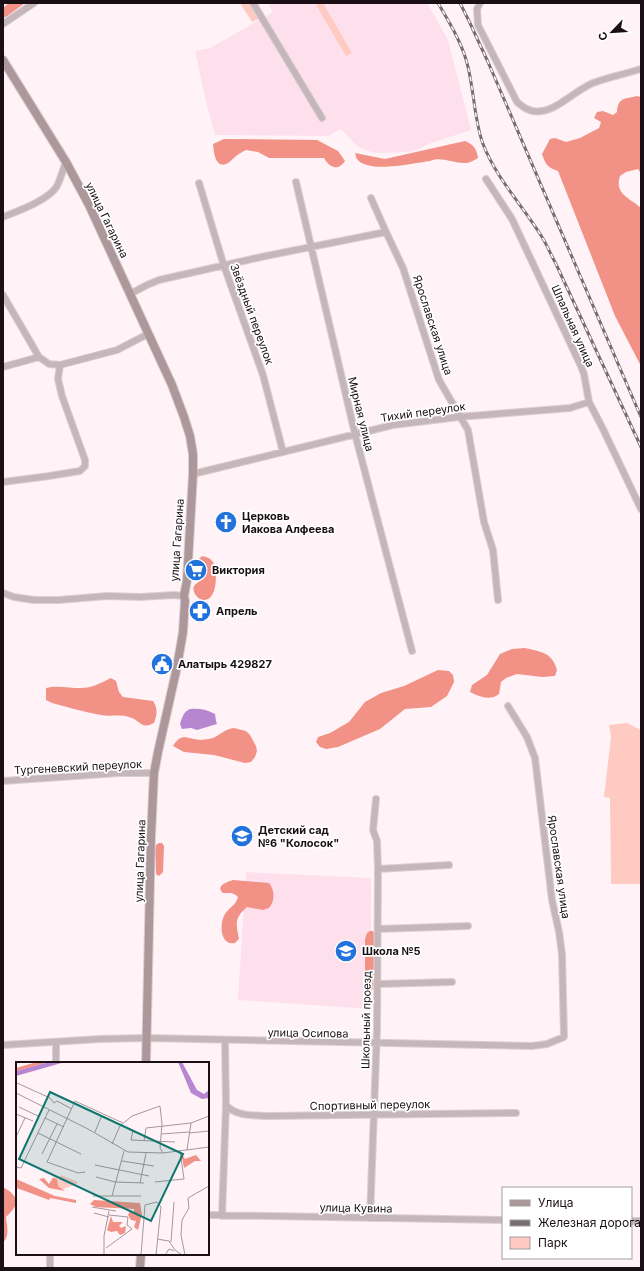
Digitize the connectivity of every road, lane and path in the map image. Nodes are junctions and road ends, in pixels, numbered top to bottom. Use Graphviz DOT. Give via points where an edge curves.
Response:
graph roads {
  1 [pos="34,3"];
  2 [pos="253,3"];
  3 [pos="480,3"];
  4 [pos="3,24"];
  5 [pos="3,60"];
  6 [pos="641,69"];
  7 [pos="322,118"];
  8 [pos="66,162"];
  9 [pos="486,179"];
  10 [pos="296,182"];
  11 [pos="199,183"];
  12 [pos="371,198"];
  13 [pos="3,217"];
  14 [pos="386,232"];
  15 [pos="312,247"];
  16 [pos="224,266"];
  17 [pos="130,294"];
  18 [pos="3,295"];
  19 [pos="148,334"];
  20 [pos="39,357"];
  21 [pos="60,365"];
  22 [pos="3,367"];
  23 [pos="589,402"];
  24 [pos="460,416"];
  25 [pos="355,434"];
  26 [pos="283,452"];
  27 [pos="193,474"];
  28 [pos="3,482"];
  29 [pos="641,509"];
  30 [pos="3,593"];
  31 [pos="184,596"];
  32 [pos="498,600"];
  33 [pos="412,651"];
  34 [pos="508,706"];
  35 [pos="154,773"];
  36 [pos="3,781"];
  37 [pos="376,799"];
  38 [pos="449,865"];
  39 [pos="378,870"];
  40 [pos="468,926"];
  41 [pos="378,929"];
  42 [pos="452,982"];
  43 [pos="378,984"];
  44 [pos="564,1037"];
  45 [pos="146,1038"];
  46 [pos="225,1041"];
  47 [pos="56,1042"];
  48 [pos="376,1044"];
  49 [pos="3,1045"];
  50 [pos="56,1062"];
  51 [pos="146,1062"];
  52 [pos="226,1105"];
  53 [pos="516,1113"];
  54 [pos="374,1114"];
  55 [pos="209,1215"];
  56 [pos="222,1216"];
  57 [pos="370,1218"];
  58 [pos="502,1220"];
  59 [pos="50,1255"];
  60 [pos="141,1255"];
  61 [pos="50,1268"];
  62 [pos="140,1268"];
  1 -- 4 [label="street"];
  2 -- 7 [label="street"];
  3 -- 6 [label="street" via="477,10 478,25 517,102 526,110 541,111 554,107 593,83"];
  5 -- 8 [label="main road, улица Гагарина"];
  8 -- 13 [label="street" via="57,187 49,194"];
  8 -- 17 [label="main road, улица Гагарина"];
  9 -- 23 [label="street, Шпальная улица" via="512,218 580,364"];
  10 -- 15 [label="street, Мирная улица"];
  11 -- 16 [label="street, Звёздный переулок"];
  12 -- 14 [label="street, Ярославская улица"];
  14 -- 15 [label="street"];
  14 -- 24 [label="street, Ярославская улица" via="403,268 439,380"];
  15 -- 16 [label="street"];
  15 -- 25 [label="street, Мирная улица"];
  16 -- 17 [label="street" via="159,280"];
  16 -- 26 [label="street, Звёздный переулок" via="263,375"];
  17 -- 19 [label="main road, улица Гагарина"];
  18 -- 20 [label="street"];
  19 -- 21 [label="street" via="117,350"];
  19 -- 27 [label="main road, улица Гагарина" via="184,417 193,454"];
  20 -- 21 [label="street" via="49,364"];
  20 -- 22 [label="street"];
  21 -- 28 [label="street" via="58,379 62,396 85,466 80,470"];
  23 -- 24 [label="street, Тихий переулок" via="570,408"];
  23 -- 29 [label="street, Шпальная улица"];
  24 -- 25 [label="street, Тихий переулок" via="393,425"];
  24 -- 32 [label="street, Ярославская улица" via="468,430 484,522 493,550"];
  25 -- 26 [label="street, Тихий переулок"];
  25 -- 33 [label="street, Мирная улица"];
  26 -- 27 [label="street, Тихий переулок"];
  27 -- 31 [label="main road, улица Гагарина"];
  30 -- 31 [label="street" via="34,600 106,596"];
  31 -- 35 [label="main road, улица Гагарина" via="183,632"];
  34 -- 44 [label="street, Ярославская улица" via="527,737 535,758 552,900 562,954"];
  35 -- 36 [label="street, Тургеневский переулок"];
  35 -- 45 [label="main road, улица Гагарина"];
  37 -- 39 [label="street, Школьный проезд" via="374,830"];
  38 -- 39 [label="street"];
  39 -- 41 [label="street, Школьный проезд"];
  40 -- 41 [label="street"];
  41 -- 43 [label="street, Школьный проезд"];
  42 -- 43 [label="street"];
  43 -- 48 [label="street, Школьный проезд"];
  44 -- 48 [label="street, улица Осипова" via="547,1044 532,1046"];
  45 -- 46 [label="street, улица Осипова"];
  45 -- 47 [label="street, улица Осипова"];
  45 -- 51 [label="main road, улица Гагарина"];
  46 -- 48 [label="street, улица Осипова"];
  46 -- 52 [label="street"];
  47 -- 49 [label="street, улица Осипова"];
  47 -- 50 [label="street"];
  48 -- 54 [label="street, Школьный проезд"];
  52 -- 54 [label="street, Спортивный переулок" via="233,1112 269,1116"];
  52 -- 56 [label="street"];
  53 -- 54 [label="street, Спортивный переулок"];
  54 -- 57 [label="street, Школьный проезд"];
  55 -- 56 [label="street, улица Кувина"];
  56 -- 57 [label="street, улица Кувина"];
  57 -- 58 [label="street, улица Кувина"];
  59 -- 61 [label="street"];
  60 -- 62 [label="main road"];
}
